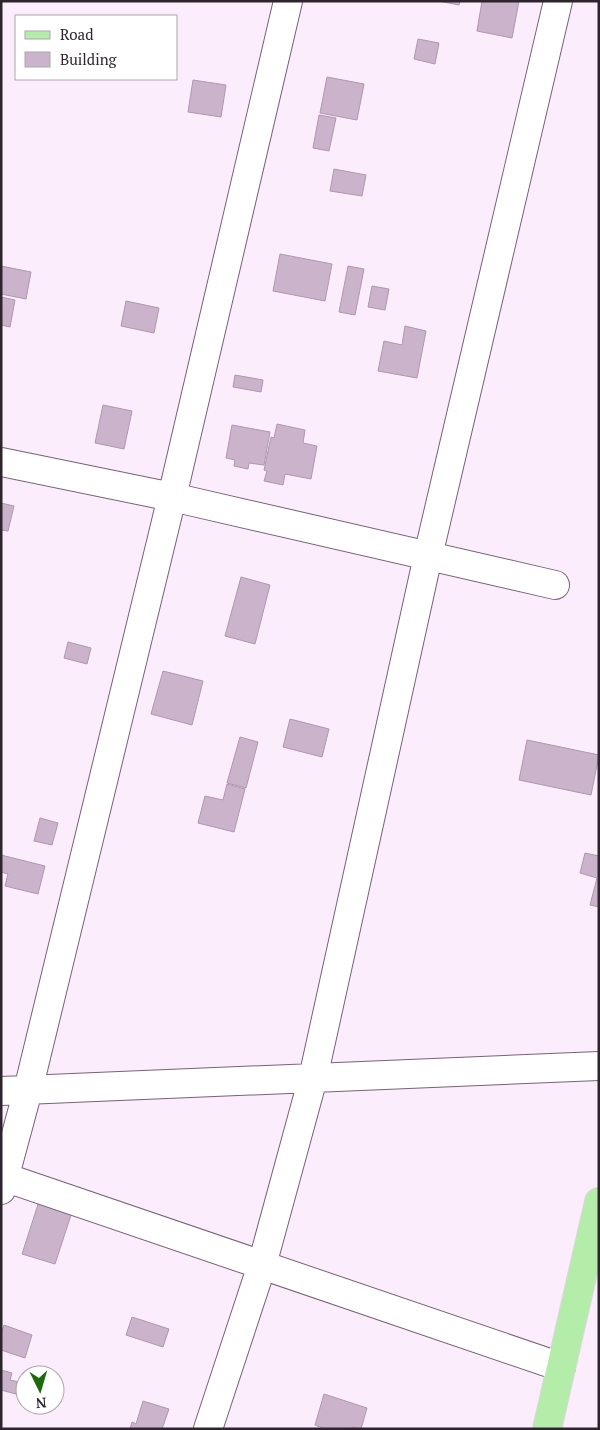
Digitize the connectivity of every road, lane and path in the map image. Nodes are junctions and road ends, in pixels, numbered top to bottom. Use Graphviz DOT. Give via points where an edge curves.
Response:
graph roads {
  1 [pos="288,1"];
  2 [pos="558,1"];
  3 [pos="1,462"];
  4 [pos="172,497"];
  5 [pos="428,556"];
  6 [pos="555,586"];
  7 [pos="599,1066"];
  8 [pos="313,1078"];
  9 [pos="28,1090"];
  10 [pos="1,1091"];
  11 [pos="3,1181"];
  12 [pos="599,1202"];
  13 [pos="262,1265"];
  14 [pos="561,1367"];
  15 [pos="208,1429"];
  16 [pos="547,1429"];
  1 -- 4 [label="street"];
  2 -- 5 [label="street"];
  3 -- 4 [label="street"];
  4 -- 5 [label="street"];
  4 -- 9 [label="street"];
  5 -- 6 [label="street"];
  5 -- 8 [label="street"];
  7 -- 8 [label="street"];
  8 -- 9 [label="street"];
  8 -- 13 [label="street"];
  9 -- 10 [label="street"];
  9 -- 11 [label="street"];
  11 -- 13 [label="street"];
  12 -- 14 [label="main road"];
  13 -- 14 [label="street"];
  13 -- 15 [label="street"];
  14 -- 16 [label="main road"];
}
